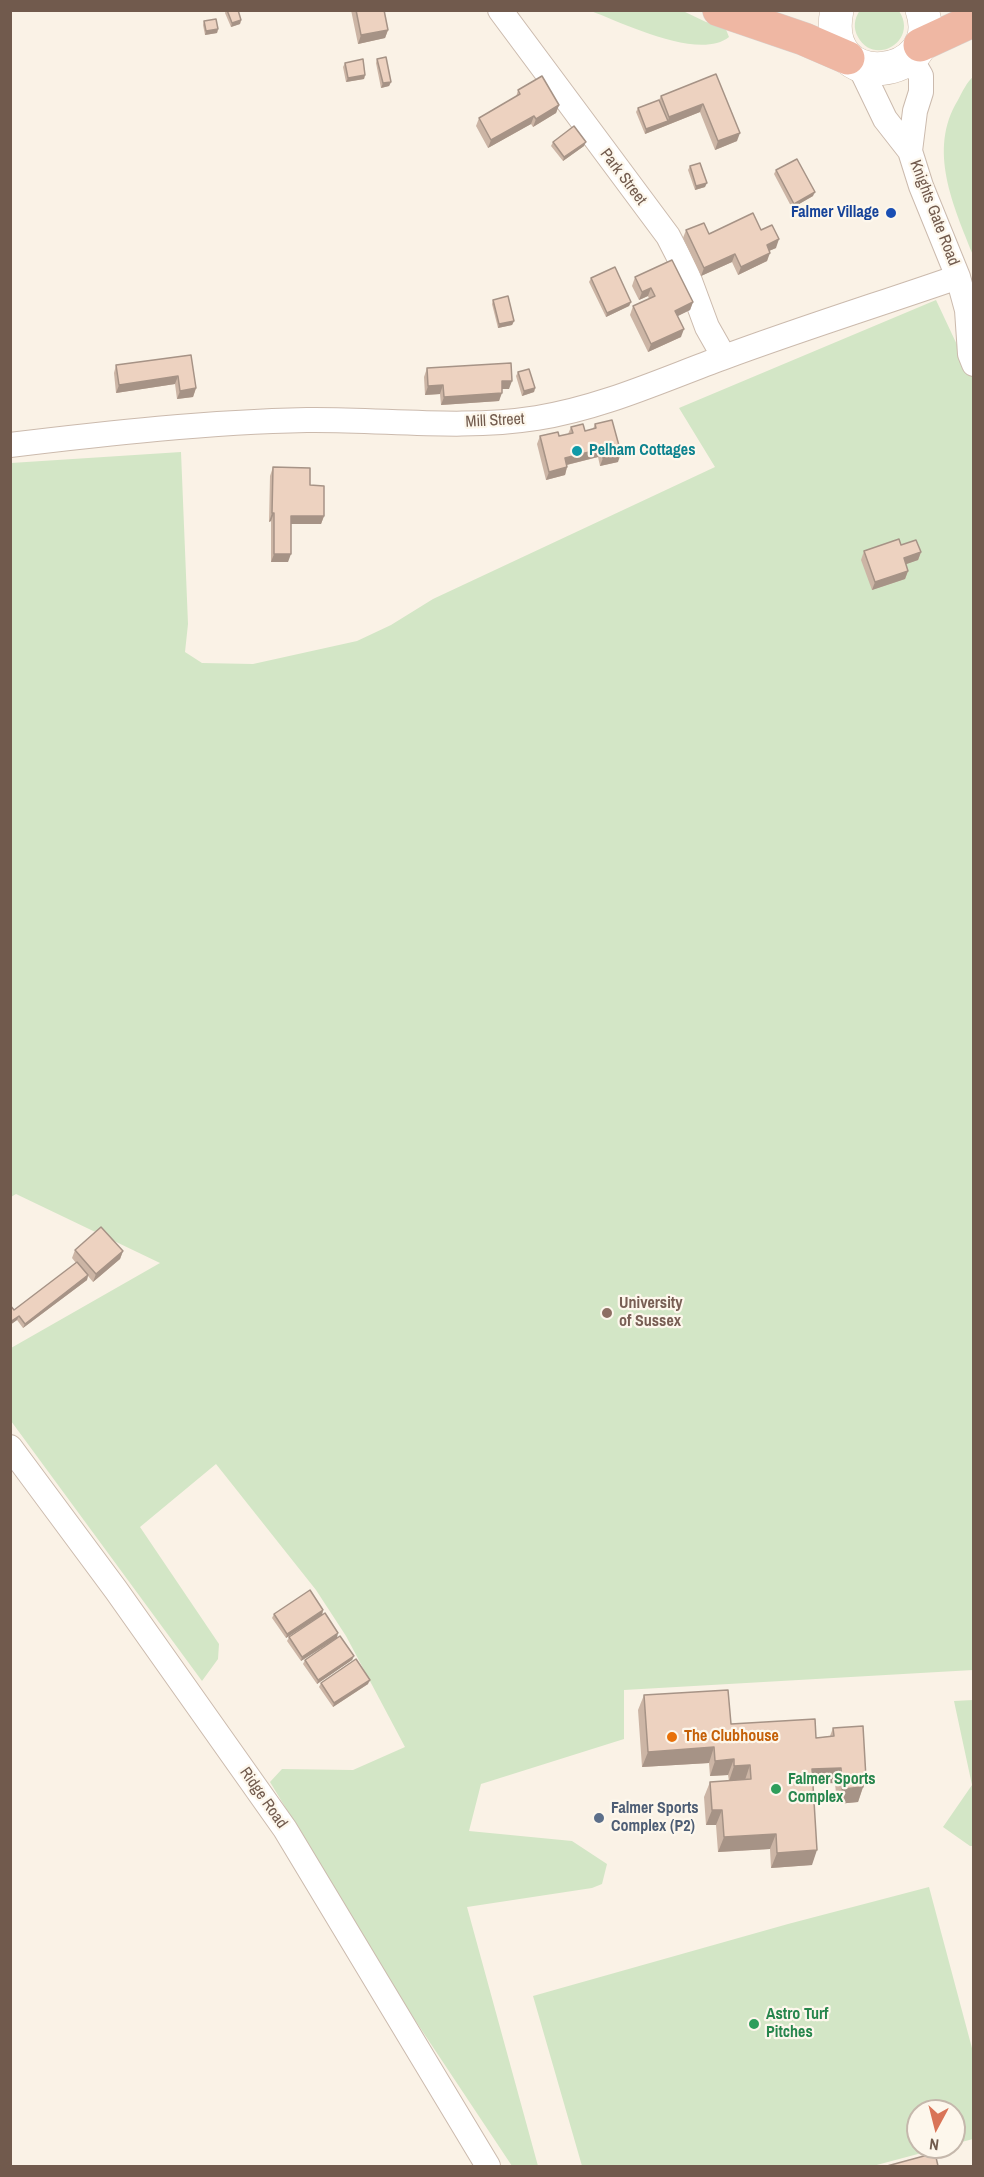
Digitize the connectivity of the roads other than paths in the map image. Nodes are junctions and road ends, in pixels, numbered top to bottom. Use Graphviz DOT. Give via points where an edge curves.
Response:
graph roads {
  1 [pos="500,10"];
  2 [pos="719,10"];
  3 [pos="837,10"];
  4 [pos="922,10"];
  5 [pos="974,20"];
  6 [pos="915,51"];
  7 [pos="853,61"];
  8 [pos="910,151"];
  9 [pos="958,277"];
  10 [pos="970,314"];
  11 [pos="724,357"];
  12 [pos="974,364"];
  13 [pos="10,445"];
  14 [pos="10,1447"];
  15 [pos="488,2166"];
  1 -- 11 [label="street, Park Street" via="668,236"];
  2 -- 7 [label="highway" via="804,39"];
  3 -- 7 [label="main road" via="835,34 839,46"];
  4 -- 6 [label="main road" via="924,31"];
  5 -- 6 [label="highway"];
  6 -- 7 [label="main road" via="899,66 886,70 872,70"];
  6 -- 8 [label="street, Knights Gate Road" via="921,92"];
  7 -- 8 [label="street, Knights Gate Road" via="885,119"];
  8 -- 9 [label="street, Knights Gate Road"];
  9 -- 10 [label="street, Knights Gate Road"];
  9 -- 11 [label="street, Mill Street"];
  10 -- 12 [label="street, Knights Gate Road" via="970,354"];
  11 -- 13 [label="street, Mill Street" via="576,410 526,420 308,420 196,426"];
  14 -- 15 [label="street, Ridge Road" via="285,1829"];
}
